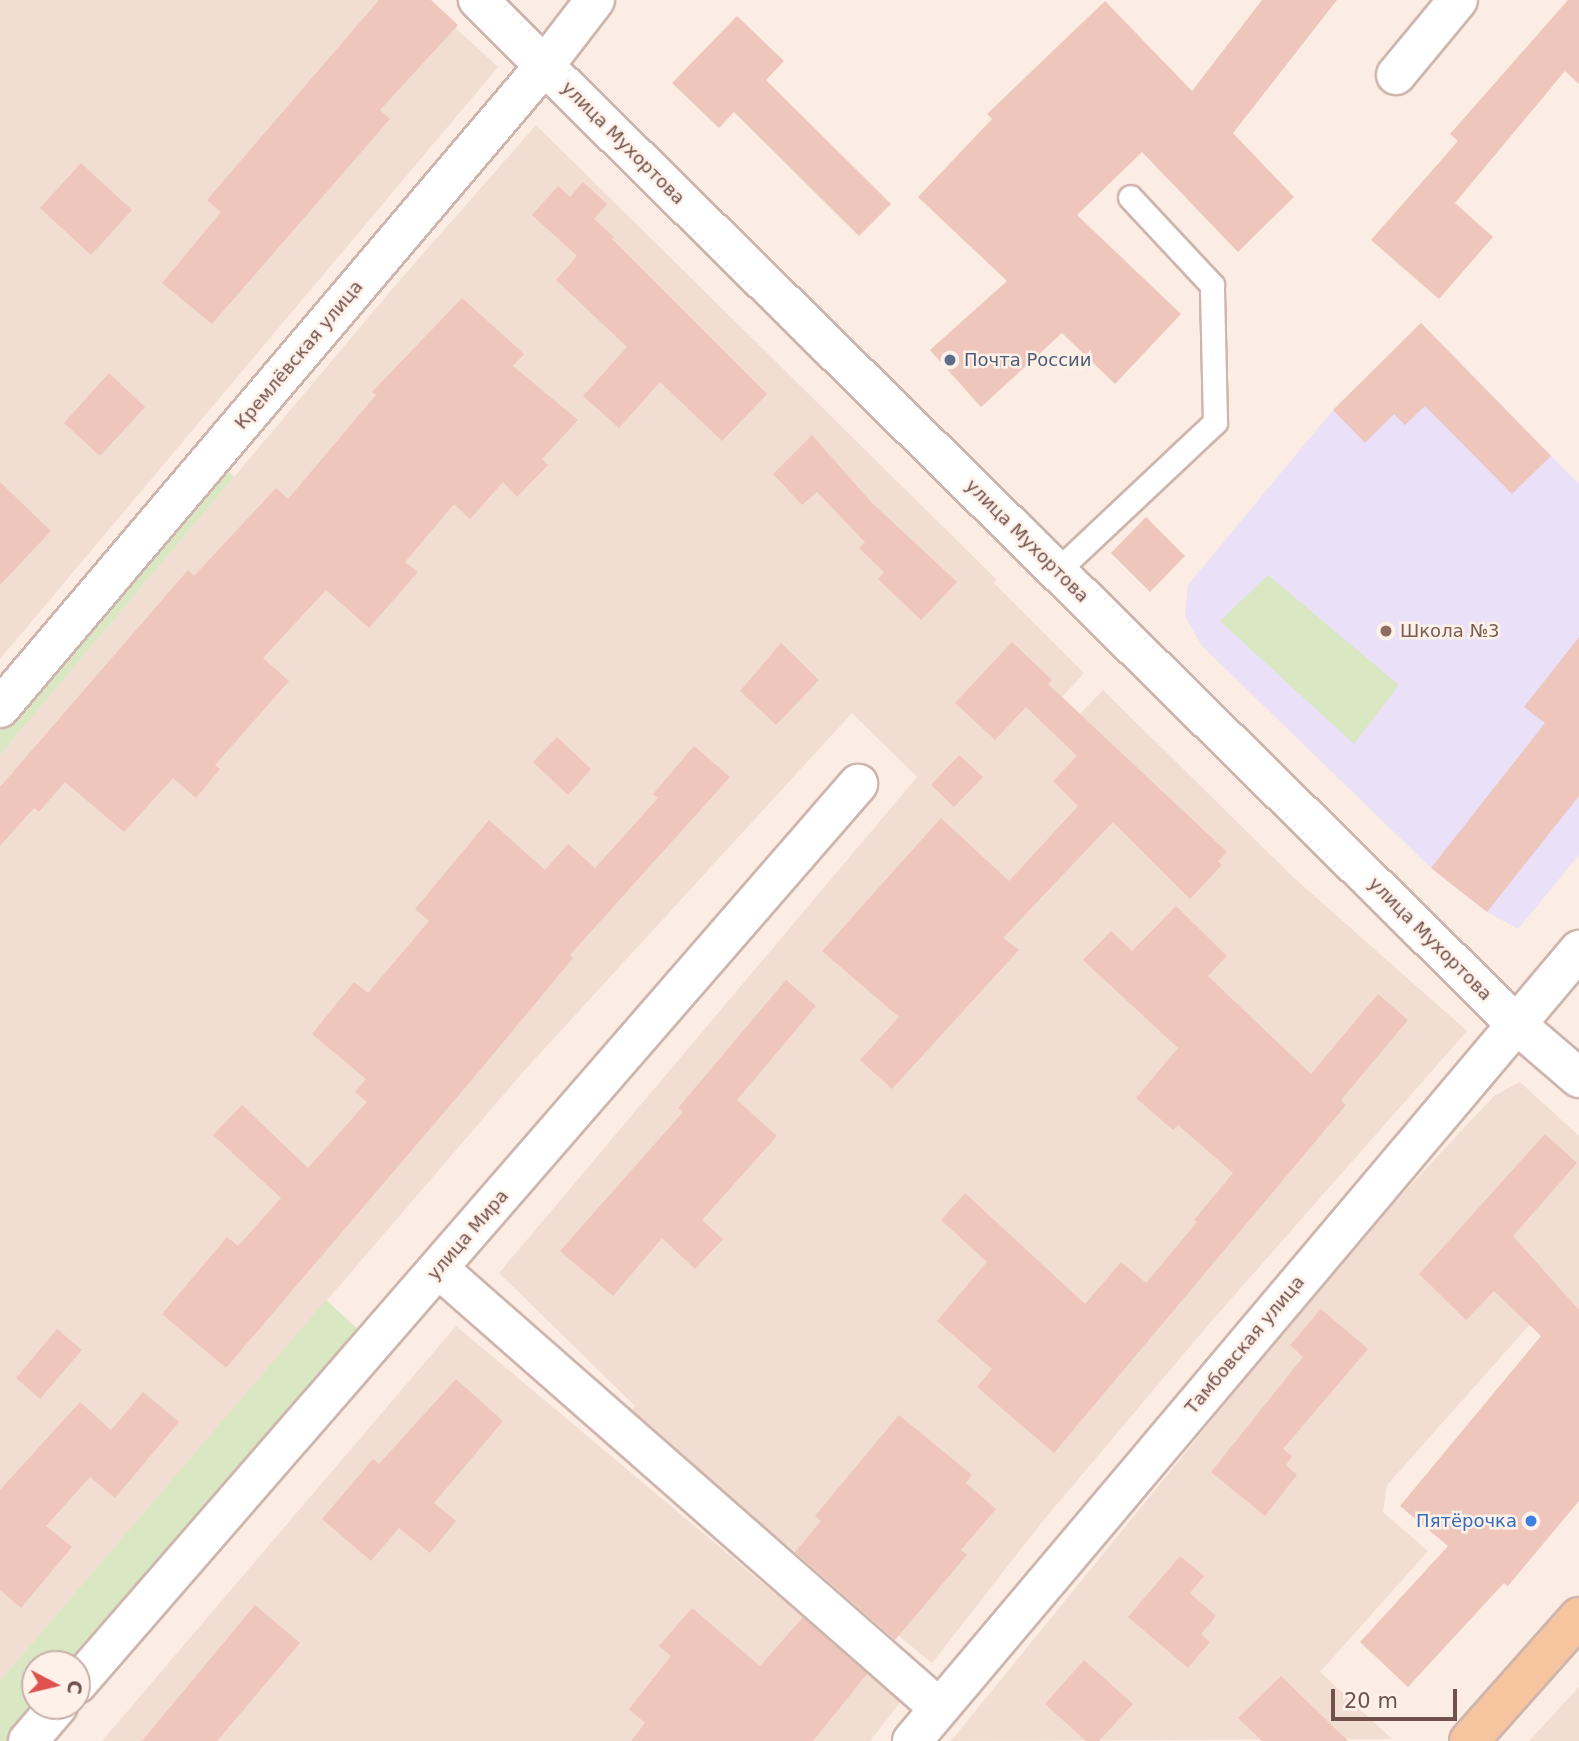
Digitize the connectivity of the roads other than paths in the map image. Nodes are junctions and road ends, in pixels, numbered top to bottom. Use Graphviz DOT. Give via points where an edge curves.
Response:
graph roads {
  1 [pos="478,0"];
  2 [pos="595,0"];
  3 [pos="1458,0"];
  4 [pos="545,65"];
  5 [pos="1396,75"];
  6 [pos="1130,197"];
  7 [pos="1057,571"];
  8 [pos="0,708"];
  9 [pos="858,783"];
  10 [pos="1579,950"];
  11 [pos="1516,1024"];
  12 [pos="1579,1078"];
  13 [pos="439,1269"];
  14 [pos="1579,1618"];
  15 [pos="91,1669"];
  16 [pos="939,1708"];
  17 [pos="46,1720"];
  18 [pos="28,1741"];
  19 [pos="912,1741"];
  20 [pos="1469,1741"];
  1 -- 4 [label="street, улица Мухортова"];
  2 -- 4 [label="street, Кремлёвская улица"];
  3 -- 5 [label="street"];
  4 -- 7 [label="street, улица Мухортова"];
  4 -- 8 [label="street, Кремлёвская улица"];
  6 -- 7 [label="lane" via="1212,285 1215,422"];
  7 -- 11 [label="street, улица Мухортова"];
  9 -- 13 [label="street, улица Мира"];
  10 -- 11 [label="street, Тамбовская улица"];
  11 -- 12 [label="street, улица Мухортова"];
  11 -- 16 [label="street, Тамбовская улица"];
  13 -- 15 [label="street, улица Мира"];
  13 -- 16 [label="street"];
  14 -- 20 [label="main road"];
  16 -- 19 [label="street, Тамбовская улица"];
  17 -- 18 [label="street"];
}
